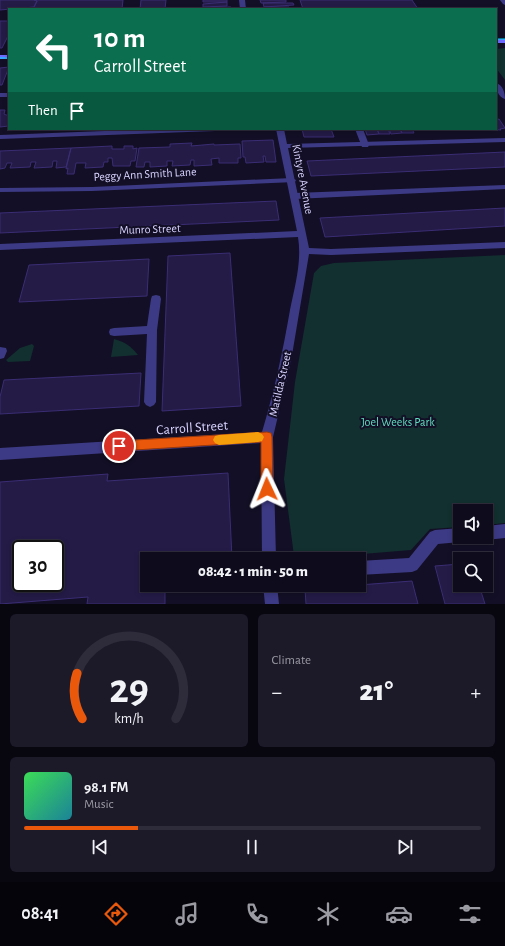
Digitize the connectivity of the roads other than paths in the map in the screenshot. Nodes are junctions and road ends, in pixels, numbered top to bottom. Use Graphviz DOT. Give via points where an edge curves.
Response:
graph roads {
  1 [pos="503,0"];
  2 [pos="505,2"];
  3 [pos="188,130"];
  4 [pos="280,130"];
  5 [pos="359,130"];
  6 [pos="0,137"];
  7 [pos="505,140"];
  8 [pos="365,145"];
  9 [pos="284,146"];
  10 [pos="292,180"];
  11 [pos="505,187"];
  12 [pos="0,190"];
  13 [pos="295,196"];
  14 [pos="301,234"];
  15 [pos="505,245"];
  16 [pos="0,247"];
  17 [pos="304,251"];
  18 [pos="156,299"];
  19 [pos="152,330"];
  20 [pos="114,332"];
  21 [pos="150,402"];
  22 [pos="267,437"];
  23 [pos="0,454"];
  24 [pos="505,531"];
  25 [pos="493,532"];
  26 [pos="453,536"];
  27 [pos="269,552"];
  28 [pos="366,568"];
  29 [pos="271,592"];
  30 [pos="272,604"];
  1 -- 2 [label="street"];
  3 -- 6 [label="street"];
  4 -- 9 [label="street, Kintyre Avenue"];
  5 -- 8 [label="street"];
  7 -- 8 [label="street"];
  8 -- 9 [label="street"];
  9 -- 10 [label="street, Kintyre Avenue"];
  10 -- 12 [label="street, Peggy Ann Smith Lane" via="92,189"];
  10 -- 13 [label="street, Kintyre Avenue"];
  11 -- 13 [label="street"];
  13 -- 14 [label="street, Kintyre Avenue"];
  14 -- 16 [label="street, Munro Street"];
  14 -- 17 [label="street, Matilda Street"];
  15 -- 17 [label="street"];
  17 -- 22 [label="street, Matilda Street" via="286,361"];
  18 -- 19 [label="street"];
  19 -- 20 [label="street"];
  19 -- 21 [label="street"];
  22 -- 23 [label="street, Carroll Street"];
  22 -- 27 [label="street, Matilda Street"];
  24 -- 25 [label="street"];
  26 -- 28 [label="street" via="435,537 412,565"];
  29 -- 30 [label="street"];
}
